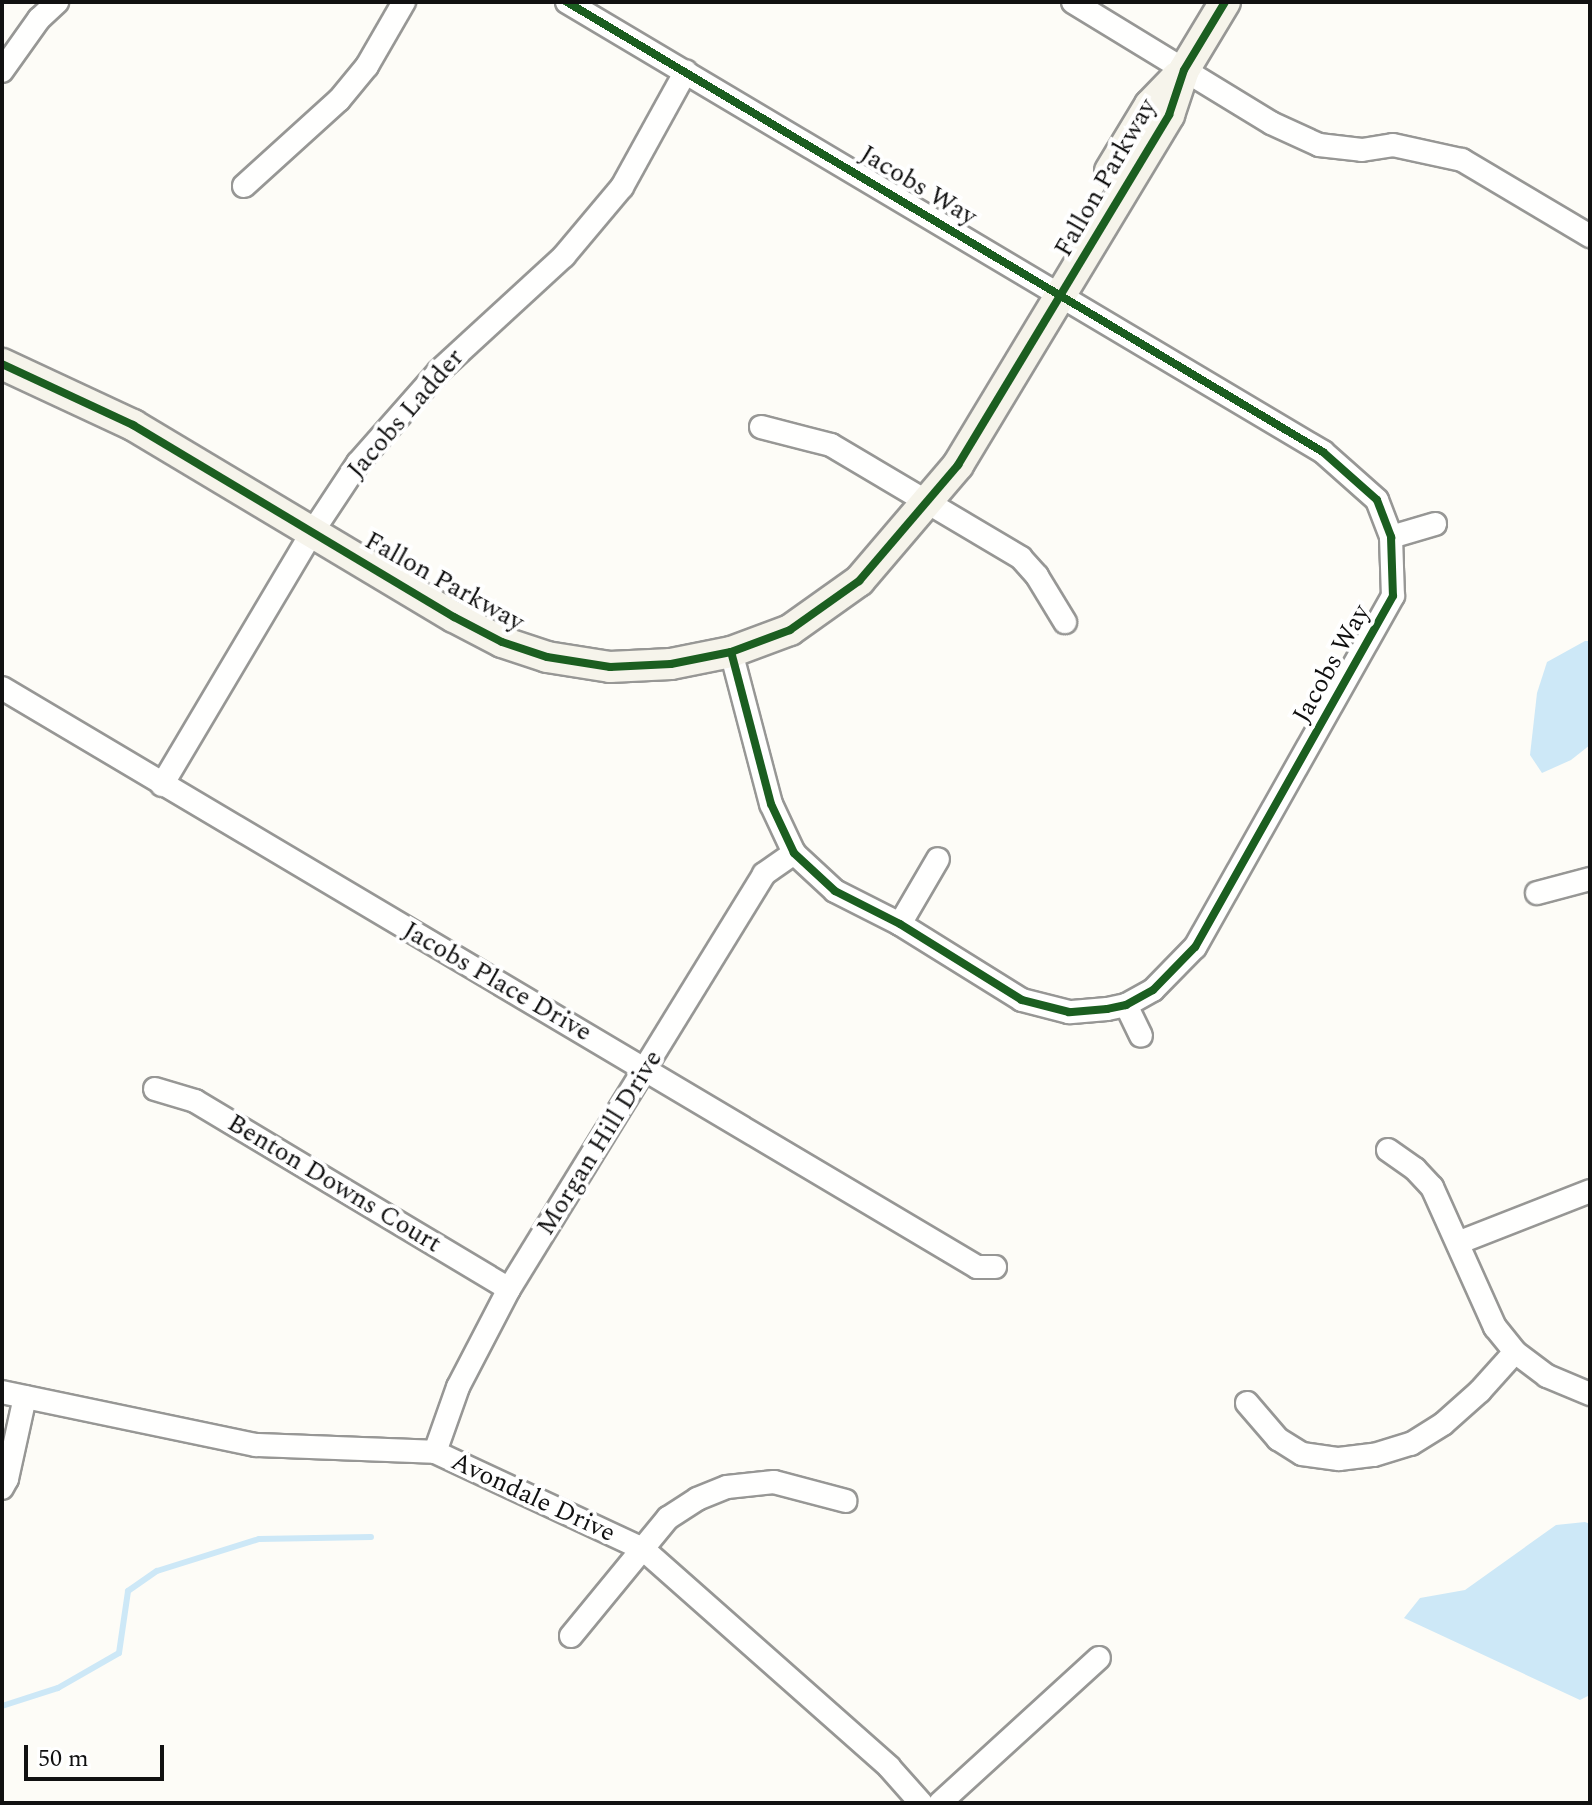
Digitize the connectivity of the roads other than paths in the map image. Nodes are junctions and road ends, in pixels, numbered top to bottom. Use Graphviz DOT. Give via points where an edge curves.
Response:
graph roads {
  1 [pos="57,2"];
  2 [pos="404,2"];
  3 [pos="567,2"];
  4 [pos="1073,2"];
  5 [pos="1225,2"];
  6 [pos="1184,70"];
  7 [pos="2,71"];
  8 [pos="686,71"];
  9 [pos="244,186"];
  10 [pos="1590,236"];
  11 [pos="1052,289"];
  12 [pos="2,364"];
  13 [pos="761,427"];
  14 [pos="926,501"];
  15 [pos="1435,524"];
  16 [pos="313,531"];
  17 [pos="1391,537"];
  18 [pos="1065,622"];
  19 [pos="731,652"];
  20 [pos="2,688"];
  21 [pos="162,785"];
  22 [pos="794,853"];
  23 [pos="938,859"];
  24 [pos="1590,879"];
  25 [pos="1537,893"];
  26 [pos="900,924"];
  27 [pos="1126,1005"];
  28 [pos="1141,1036"];
  29 [pos="646,1069"];
  30 [pos="155,1089"];
  31 [pos="1388,1150"];
  32 [pos="1590,1191"];
  33 [pos="1460,1242"];
  34 [pos="995,1267"];
  35 [pos="509,1289"];
  36 [pos="1515,1352"];
  37 [pos="2,1392"];
  38 [pos="1590,1394"];
  39 [pos="25,1397"];
  40 [pos="1247,1403"];
  41 [pos="435,1452"];
  42 [pos="2,1488"];
  43 [pos="846,1501"];
  44 [pos="643,1549"];
  45 [pos="571,1636"];
  46 [pos="1099,1658"];
  47 [pos="921,1803"];
  48 [pos="940,1803"];
  1 -- 7 [label="street"];
  2 -- 9 [label="street" via="367,66 339,100"];
  3 -- 8 [label="street, Jacobs Way"];
  4 -- 6 [label="street"];
  5 -- 6 [label="street, Fallon Parkway"];
  6 -- 10 [label="street" via="1271,123 1319,145 1362,150 1393,145 1462,160"];
  6 -- 11 [label="street, Fallon Parkway" via="1150,105"];
  8 -- 11 [label="street, Jacobs Way"];
  8 -- 16 [label="street, Jacobs Ladder" via="622,187 564,256 439,371 381,436"];
  11 -- 14 [label="street, Fallon Parkway" via="940,455"];
  11 -- 17 [label="street, Jacobs Way" via="1323,452 1377,500"];
  12 -- 16 [label="street, Fallon Parkway" via="133,425"];
  13 -- 14 [label="street" via="831,445"];
  14 -- 18 [label="street" via="1021,558"];
  14 -- 19 [label="street, Fallon Parkway" via="885,555 830,603 790,630"];
  15 -- 17 [label="street"];
  16 -- 19 [label="street, Fallon Parkway" via="454,617 502,642 547,657 610,667 671,664"];
  16 -- 21 [label="street, Jacobs Ladder"];
  17 -- 27 [label="street, Jacobs Way" via="1393,596 1195,947 1153,990"];
  19 -- 22 [label="street, Jacobs Way" via="771,804"];
  20 -- 21 [label="street, Jacobs Place Drive"];
  21 -- 29 [label="street, Jacobs Place Drive"];
  22 -- 26 [label="street, Jacobs Way" via="835,891"];
  22 -- 29 [label="street, Morgan Hill Drive" via="764,874"];
  23 -- 26 [label="street"];
  24 -- 25 [label="street"];
  26 -- 27 [label="street, Jacobs Way" via="1022,1000 1069,1012"];
  27 -- 28 [label="street"];
  29 -- 34 [label="street, Jacobs Place Drive" via="977,1267"];
  29 -- 35 [label="street, Morgan Hill Drive"];
  30 -- 35 [label="street, Benton Downs Court" via="195,1101"];
  31 -- 33 [label="street" via="1432,1187"];
  32 -- 33 [label="street"];
  33 -- 36 [label="street" via="1495,1327"];
  35 -- 41 [label="street, Morgan Hill Drive" via="458,1387"];
  36 -- 38 [label="street" via="1547,1376"];
  36 -- 40 [label="street" via="1443,1424 1411,1444 1374,1455 1339,1459 1302,1454 1278,1439"];
  37 -- 39 [label="street, Avondale Drive"];
  39 -- 41 [label="street, Avondale Drive" via="256,1445"];
  39 -- 42 [label="street"];
  41 -- 44 [label="street, Avondale Drive"];
  43 -- 44 [label="street" via="774,1482 727,1487 668,1518"];
  44 -- 45 [label="street"];
  44 -- 47 [label="street, Avondale Drive" via="889,1767"];
  46 -- 48 [label="street"];
}
